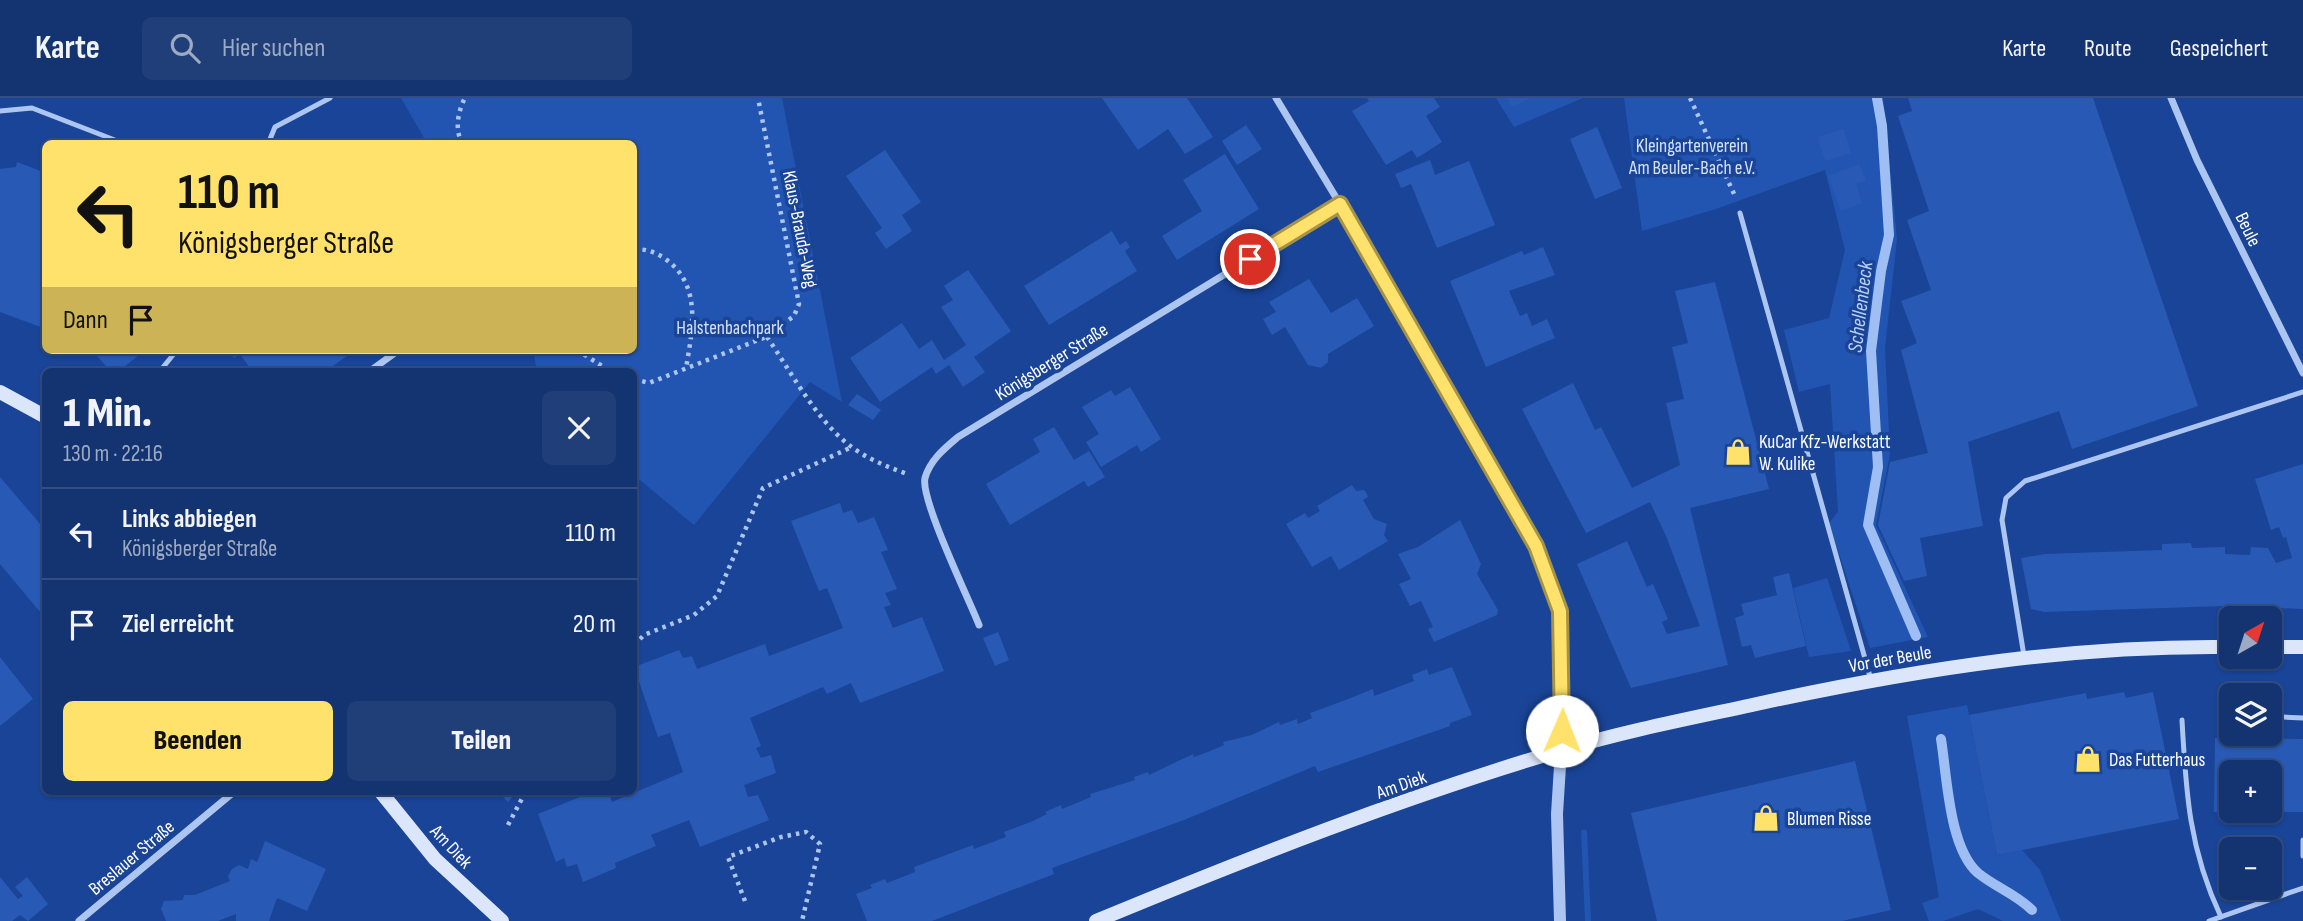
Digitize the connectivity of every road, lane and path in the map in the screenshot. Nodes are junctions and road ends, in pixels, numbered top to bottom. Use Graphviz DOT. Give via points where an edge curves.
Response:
graph roads {
  1 [pos="330,98"];
  2 [pos="465,98"];
  3 [pos="758,98"];
  4 [pos="1276,98"];
  5 [pos="1690,98"];
  6 [pos="2171,98"];
  7 [pos="0,111"];
  8 [pos="115,140"];
  9 [pos="270,140"];
  10 [pos="461,140"];
  11 [pos="1340,204"];
  12 [pos="1740,213"];
  13 [pos="637,250"];
  14 [pos="766,337"];
  15 [pos="174,354"];
  16 [pos="393,354"];
  17 [pos="583,354"];
  18 [pos="162,368"];
  19 [pos="374,368"];
  20 [pos="605,368"];
  21 [pos="686,369"];
  22 [pos="2303,373"];
  23 [pos="637,380"];
  24 [pos="0,392"];
  25 [pos="2303,392"];
  26 [pos="42,415"];
  27 [pos="852,447"];
  28 [pos="924,480"];
  29 [pos="979,625"];
  30 [pos="637,642"];
  31 [pos="2219,647"];
  32 [pos="2282,647"];
  33 [pos="2303,647"];
  34 [pos="2024,656"];
  35 [pos="1871,680"];
  36 [pos="2283,717"];
  37 [pos="2303,718"];
  38 [pos="2182,720"];
  39 [pos="1561,750"];
  40 [pos="230,795"];
  41 [pos="383,795"];
  42 [pos="524,795"];
  43 [pos="508,825"];
  44 [pos="2303,840"];
  45 [pos="2303,856"];
  46 [pos="2303,888"];
  47 [pos="745,901"];
  48 [pos="2221,917"];
  49 [pos="1106,919"];
  50 [pos="79,921"];
  51 [pos="502,921"];
  52 [pos="802,921"];
  53 [pos="1560,921"];
  54 [pos="2209,921"];
  1 -- 9 [label="lane" via="275,127"];
  2 -- 10 [label="path" via="458,111"];
  3 -- 14 [label="path, Klaus-Brauda-Weg" via="799,304 794,316"];
  4 -- 11 [label="street"];
  5 -- 12 [label="path"];
  6 -- 22 [label="street, Beule"];
  7 -- 8 [label="lane" via="32,108"];
  11 -- 28 [label="street, Königsberger Straße" via="958,437 937,456"];
  11 -- 39 [label="street" via="1536,546 1551,581 1560,611"];
  12 -- 35 [label="lane"];
  13 -- 21 [label="path" via="659,255 677,267 688,285 693,330"];
  14 -- 21 [label="path, Klaus-Brauda-Weg"];
  14 -- 27 [label="path" via="827,422"];
  15 -- 18 [label="lane"];
  16 -- 19 [label="street"];
  17 -- 20 [label="path"];
  21 -- 23 [label="path, Klaus-Brauda-Weg" via="649,383"];
  24 -- 26 [label="main road"];
  25 -- 34 [label="lane" via="2025,481 2006,498 2001,520"];
  27 -- 28 [label="path"];
  27 -- 30 [label="path" via="764,488 717,596 694,615"];
  28 -- 29 [label="street" via="931,511"];
  31 -- 34 [label="main road, Vor der Beule" via="2117,648"];
  32 -- 33 [label="main road"];
  34 -- 35 [label="main road, Vor der Beule"];
  35 -- 39 [label="main road, Vor der Beule"];
  36 -- 37 [label="lane"];
  38 -- 48 [label="lane" via="2187,810 2209,892"];
  39 -- 49 [label="main road, Am Diek" via="1260,854"];
  39 -- 53 [label="street" via="1557,814"];
  40 -- 50 [label="street, Breslauer Straße"];
  41 -- 51 [label="main road, Am Diek" via="435,859"];
  42 -- 43 [label="path"];
  44 -- 45 [label="lane"];
  46 -- 48 [label="lane"];
  47 -- 52 [label="path" via="729,858 806,832 820,844"];
  48 -- 54 [label="lane"];
}
